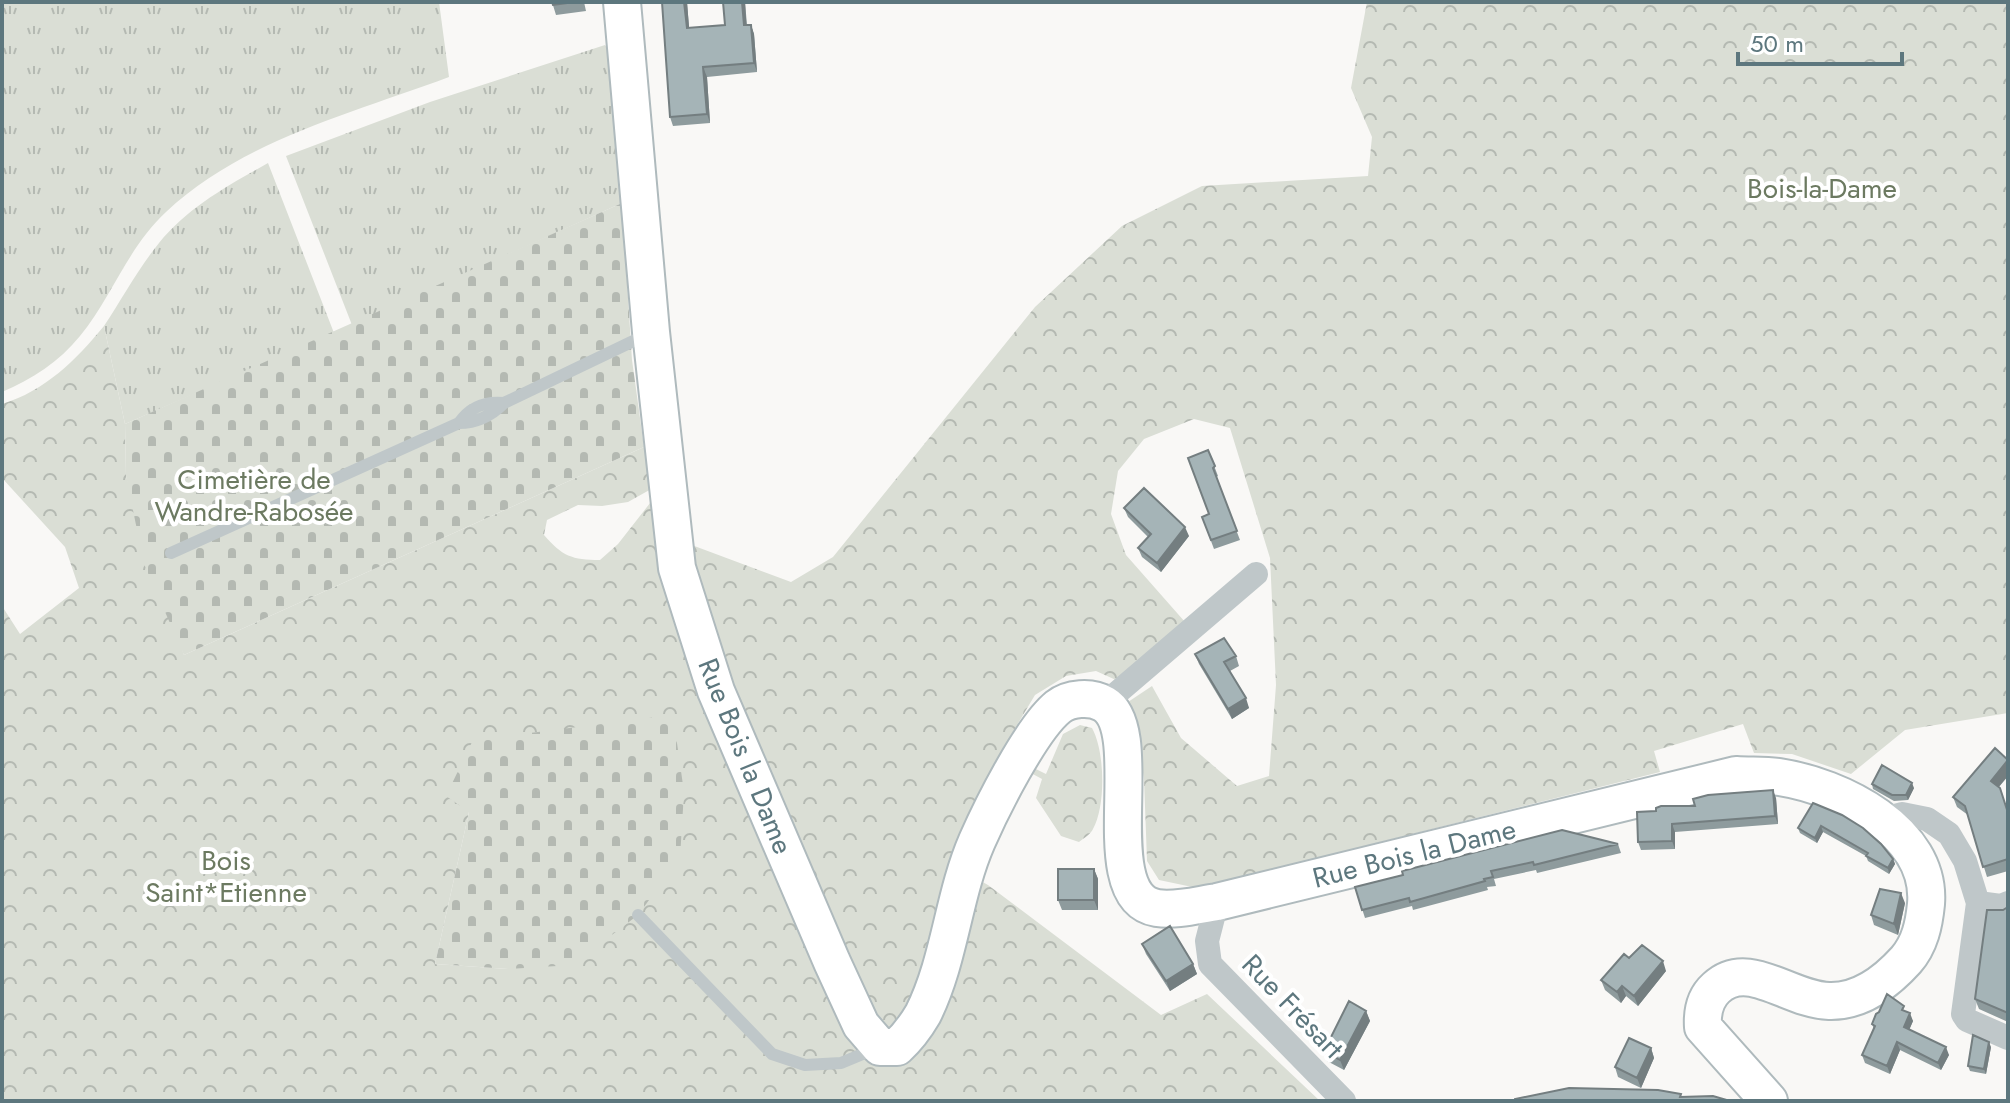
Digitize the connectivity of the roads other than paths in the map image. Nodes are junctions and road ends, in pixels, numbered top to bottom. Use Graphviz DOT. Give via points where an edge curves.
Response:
graph roads {
  1 [pos="622,2"];
  2 [pos="651,332"];
  3 [pos="171,553"];
  4 [pos="1256,574"];
  5 [pos="1104,704"];
  6 [pos="1883,819"];
  7 [pos="1217,902"];
  8 [pos="1978,903"];
  9 [pos="2008,903"];
  10 [pos="638,915"];
  11 [pos="2008,1038"];
  12 [pos="880,1047"];
  13 [pos="1344,1101"];
  14 [pos="1769,1101"];
  1 -- 2 [label="street, Rue Bois la Dame"];
  2 -- 3 [label="lane" via="504,403 477,406 459,423"];
  2 -- 12 [label="street, Rue Bois la Dame" via="677,568 694,625 716,691 832,962 861,1025"];
  4 -- 5 [label="street"];
  5 -- 7 [label="street, Rue Bois la Dame" via="1121,734 1125,872 1134,894 1157,908"];
  5 -- 12 [label="street" via="1083,698 1061,704 1027,744 976,842 923,1013 897,1047"];
  6 -- 7 [label="street, Rue Bois la Dame" via="1831,791 1779,777 1736,775"];
  6 -- 8 [label="street, Rue Bois la Dame" via="1902,814 1927,819 1949,834 1965,861"];
  6 -- 14 [label="street, Rue Bois la Dame" via="1917,859 1927,894 1924,925 1911,954 1888,981 1831,1002 1798,996 1746,975 1729,978 1706,1002 1703,1027"];
  7 -- 13 [label="street, Rue Frésart" via="1207,941 1210,964"];
  8 -- 9 [label="street"];
  8 -- 11 [label="street, Rue Bois la Dame" via="1963,1014"];
  10 -- 12 [label="lane" via="772,1054 805,1065 841,1063"];
}
